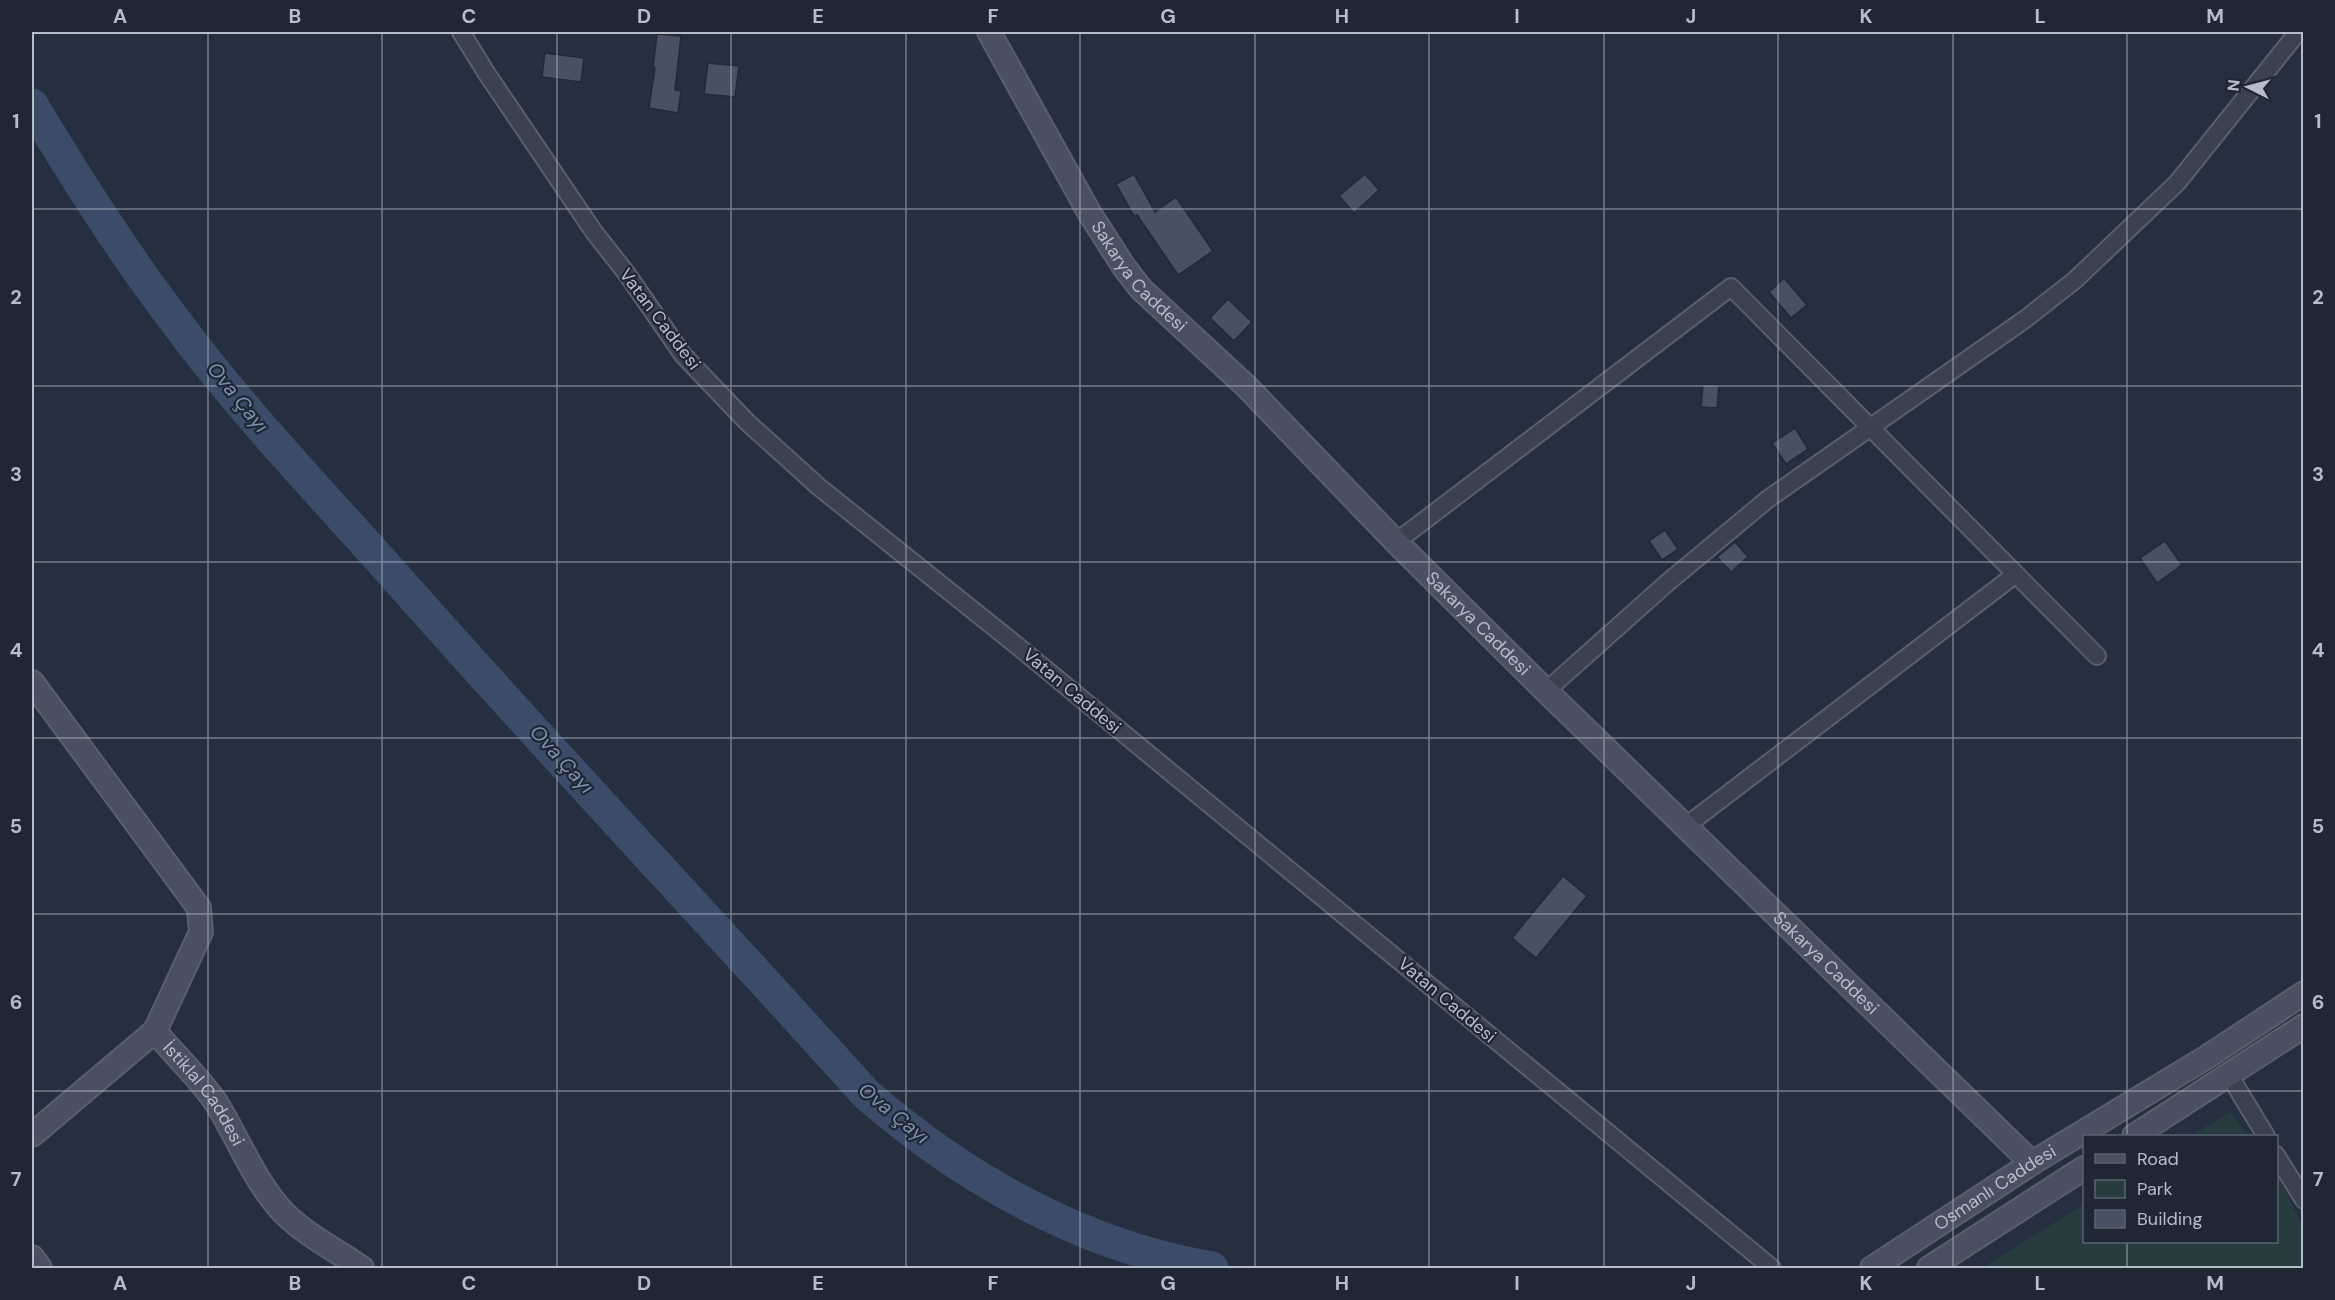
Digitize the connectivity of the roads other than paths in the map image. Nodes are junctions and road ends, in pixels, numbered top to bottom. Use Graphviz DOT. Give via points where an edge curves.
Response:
graph roads {
  1 [pos="461,32"];
  2 [pos="989,32"];
  3 [pos="2298,32"];
  4 [pos="1870,427"];
  5 [pos="1396,542"];
  6 [pos="2016,574"];
  7 [pos="2097,656"];
  8 [pos="32,682"];
  9 [pos="1546,691"];
  10 [pos="1686,826"];
  11 [pos="2304,993"];
  12 [pos="2304,1026"];
  13 [pos="155,1031"];
  14 [pos="2229,1075"];
  15 [pos="32,1135"];
  16 [pos="2137,1135"];
  17 [pos="2265,1135"];
  18 [pos="2278,1157"];
  19 [pos="2032,1162"];
  20 [pos="2083,1169"];
  21 [pos="2304,1200"];
  22 [pos="32,1257"];
  23 [pos="40,1269"];
  24 [pos="362,1269"];
  25 [pos="1772,1269"];
  26 [pos="1872,1269"];
  27 [pos="1929,1269"];
  1 -- 25 [label="street, Vatan Caddesi" via="594,232 683,355 747,423"];
  2 -- 5 [label="street, Sakarya Caddesi" via="1090,214 1141,289 1247,387"];
  3 -- 4 [label="street" via="2177,183 2075,280"];
  4 -- 5 [label="street" via="1731,286"];
  4 -- 6 [label="street"];
  4 -- 9 [label="street" via="1768,499"];
  5 -- 9 [label="street, Sakarya Caddesi"];
  6 -- 7 [label="street"];
  6 -- 10 [label="street"];
  8 -- 13 [label="street, İstiklal Caddesi" via="199,908 201,932"];
  9 -- 10 [label="street, Sakarya Caddesi"];
  10 -- 19 [label="street, Sakarya Caddesi"];
  11 -- 19 [label="street, Osmanlı Caddesi"];
  12 -- 14 [label="street"];
  13 -- 15 [label="street"];
  13 -- 24 [label="street, İstiklal Caddesi" via="216,1103 282,1210 302,1230"];
  14 -- 16 [label="street"];
  14 -- 17 [label="street"];
  18 -- 21 [label="street"];
  19 -- 26 [label="street, Osmanlı Caddesi"];
  20 -- 27 [label="street, Osmanlı Caddesi"];
  22 -- 23 [label="street"];
}
